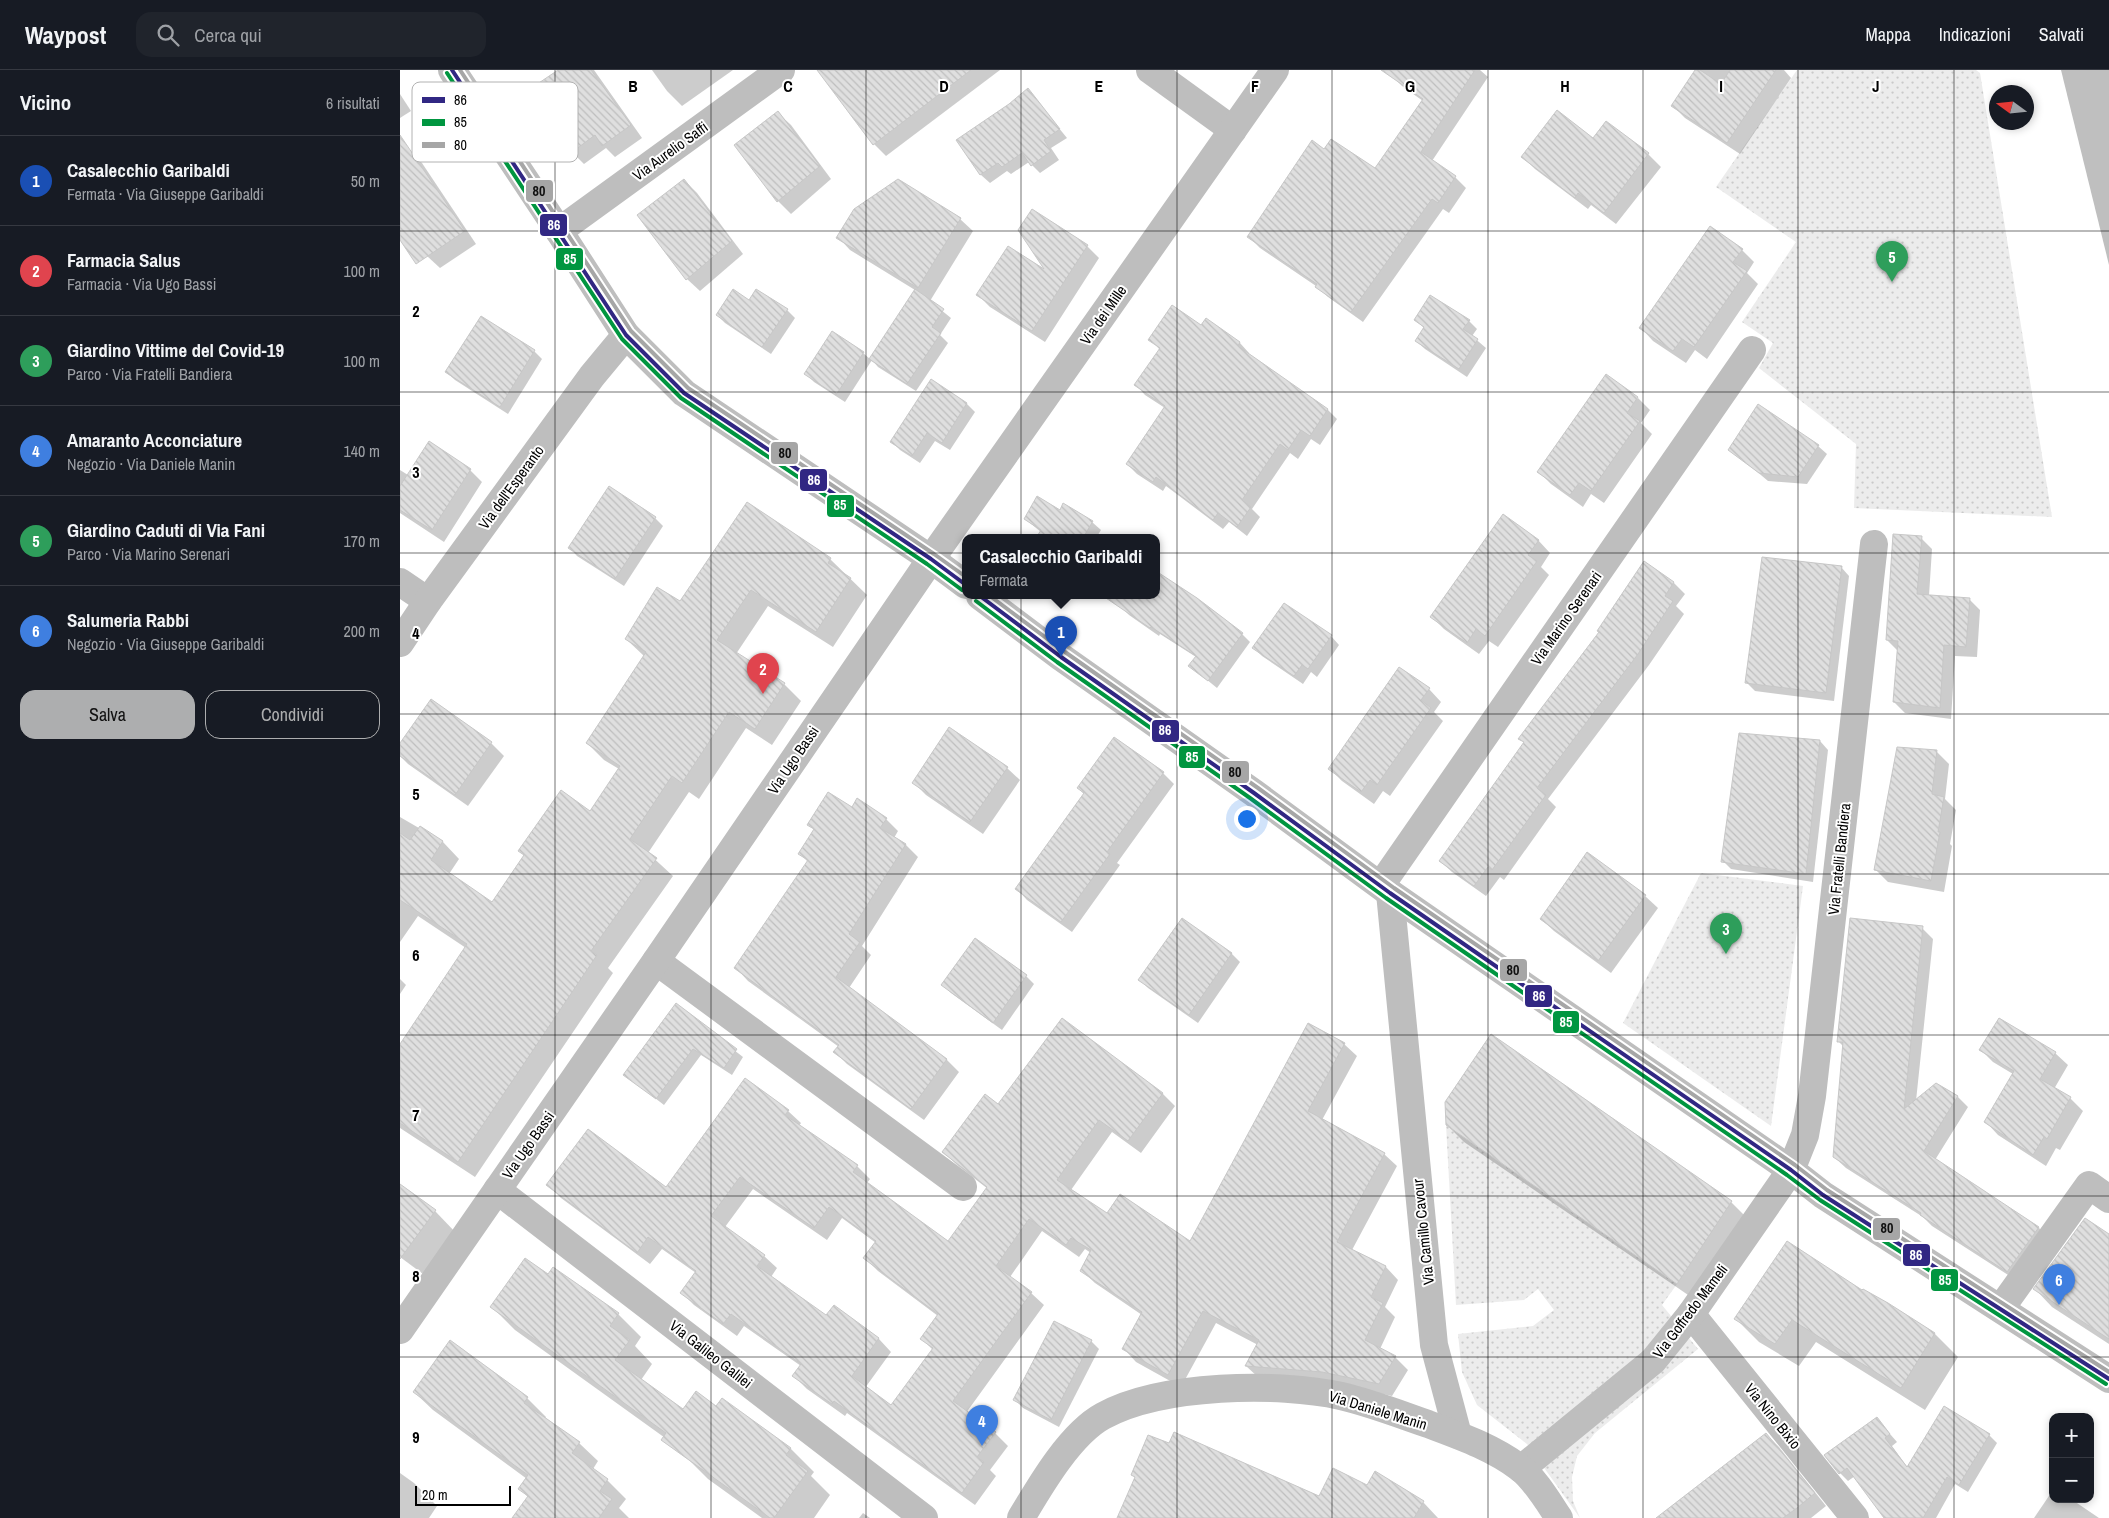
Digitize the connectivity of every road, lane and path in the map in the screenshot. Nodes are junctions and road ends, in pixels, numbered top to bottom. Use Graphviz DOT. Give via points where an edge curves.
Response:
graph roads {
  1 [pos="452,70"];
  2 [pos="781,70"];
  3 [pos="1150,70"];
  4 [pos="1275,70"];
  5 [pos="460,82"];
  6 [pos="1233,130"];
  7 [pos="514,162"];
  8 [pos="560,231"];
  9 [pos="626,335"];
  10 [pos="1752,350"];
  11 [pos="1874,544"];
  12 [pos="931,559"];
  13 [pos="400,582"];
  14 [pos="962,582"];
  15 [pos="984,599"];
  16 [pos="428,601"];
  17 [pos="400,643"];
  18 [pos="1385,889"];
  19 [pos="656,961"];
  20 [pos="1791,1170"];
  21 [pos="963,1187"];
  22 [pos="497,1190"];
  23 [pos="2109,1199"];
  24 [pos="2001,1308"];
  25 [pos="1691,1314"];
  26 [pos="400,1330"];
  27 [pos="2109,1379"];
  28 [pos="1458,1435"];
  29 [pos="1521,1469"];
  30 [pos="924,1518"];
  31 [pos="1022,1518"];
  32 [pos="1559,1518"];
  33 [pos="1855,1518"];
  1 -- 5 [label="street"];
  2 -- 8 [label="street, Via Aurelio Saffi"];
  3 -- 6 [label="street"];
  4 -- 6 [label="street, Via dei Mille"];
  6 -- 12 [label="street, Via dei Mille"];
  7 -- 8 [label="street"];
  8 -- 9 [label="street"];
  9 -- 12 [label="street" via="684,393"];
  9 -- 16 [label="street, Via dell'Esperanto" via="592,376"];
  10 -- 18 [label="street, Via Marino Serenari"];
  11 -- 20 [label="street, Via Fratelli Bandiera" via="1812,1096 1805,1135"];
  12 -- 14 [label="street"];
  12 -- 19 [label="street, Via Ugo Bassi"];
  13 -- 16 [label="street"];
  15 -- 18 [label="street"];
  16 -- 17 [label="street, Via dell'Esperanto"];
  18 -- 20 [label="street"];
  18 -- 28 [label="street, Via Camillo Cavour" via="1434,1345"];
  19 -- 21 [label="street"];
  19 -- 22 [label="street, Via Ugo Bassi"];
  20 -- 24 [label="street" via="1823,1195"];
  20 -- 25 [label="street, Via Goffredo Mameli"];
  22 -- 26 [label="street, Via Ugo Bassi"];
  22 -- 30 [label="street, Via Galileo Galilei"];
  23 -- 24 [label="street" via="2089,1185"];
  24 -- 27 [label="street"];
  25 -- 29 [label="street, Via Goffredo Mameli" via="1653,1361"];
  25 -- 33 [label="street, Via Nino Bixio"];
  28 -- 29 [label="street" via="1488,1448"];
  28 -- 31 [label="street, Via Daniele Manin" via="1341,1396 1262,1388 1164,1396 1102,1416 1095,1422 1050,1469"];
  29 -- 32 [label="street"];
}
